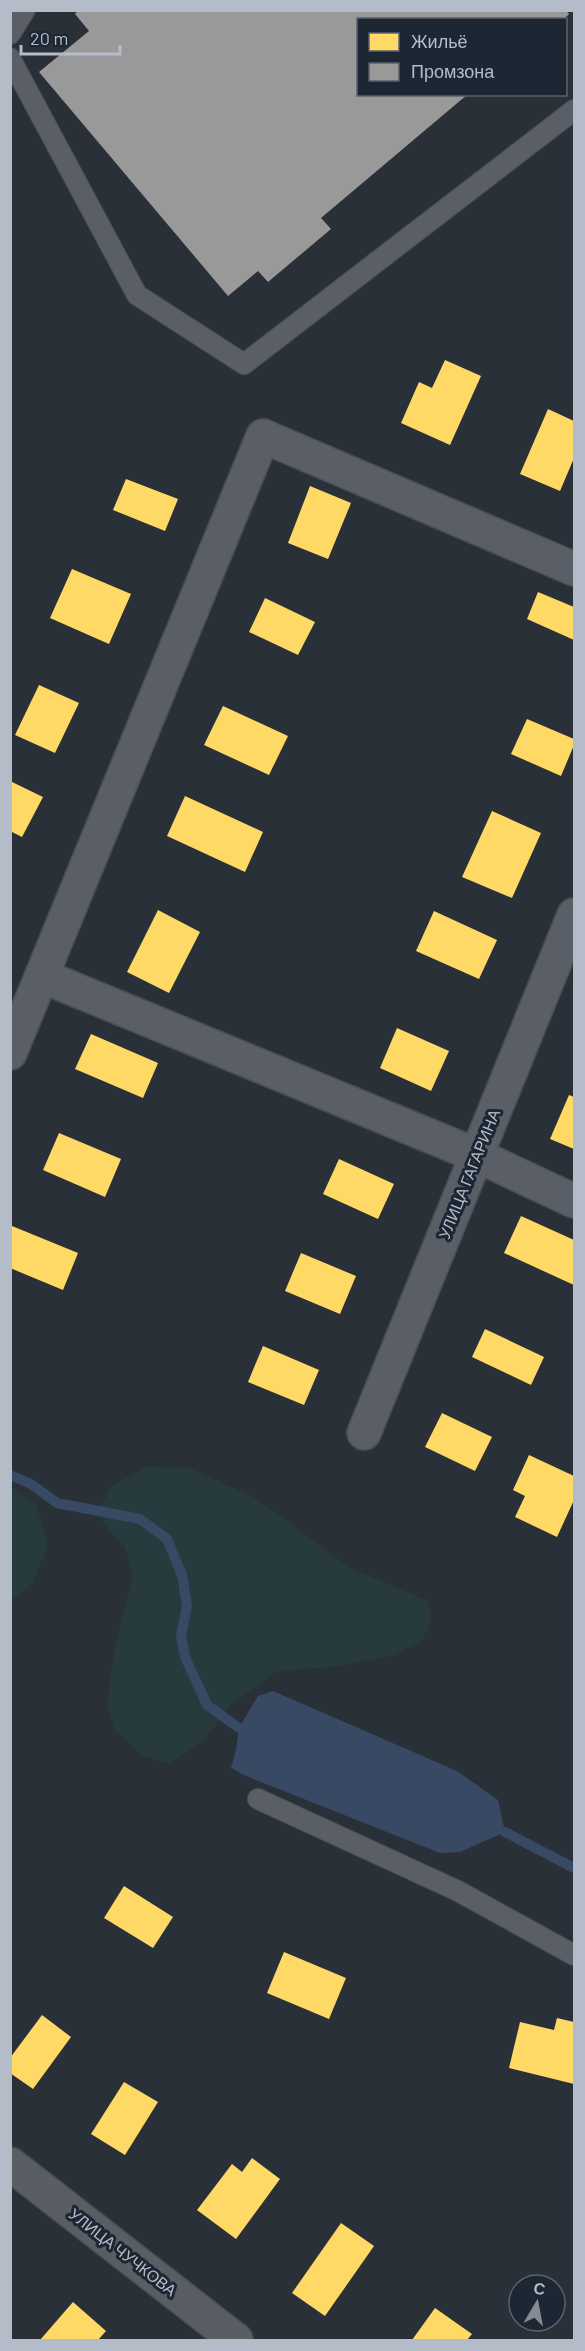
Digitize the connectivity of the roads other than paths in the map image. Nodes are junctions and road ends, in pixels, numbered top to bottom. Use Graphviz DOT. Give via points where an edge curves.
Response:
graph roads {
  1 [pos="25,10"];
  2 [pos="10,34"];
  3 [pos="10,58"];
  4 [pos="574,110"];
  5 [pos="574,570"];
  6 [pos="574,915"];
  7 [pos="42,976"];
  8 [pos="10,1053"];
  9 [pos="476,1155"];
  10 [pos="574,1201"];
  11 [pos="364,1433"];
  12 [pos="258,1799"];
  13 [pos="574,1955"];
  14 [pos="10,2164"];
  15 [pos="236,2340"];
  1 -- 2 [label="lane"];
  3 -- 4 [label="lane" via="137,295 244,364"];
  5 -- 7 [label="street" via="263,436"];
  6 -- 9 [label="street, УЛИЦА ГАГАРИНА"];
  7 -- 8 [label="street"];
  7 -- 9 [label="street"];
  9 -- 10 [label="street"];
  9 -- 11 [label="street, УЛИЦА ГАГАРИНА"];
  12 -- 13 [label="lane" via="458,1892"];
  14 -- 15 [label="street, УЛИЦА ЧУЧКОВА"];
}
